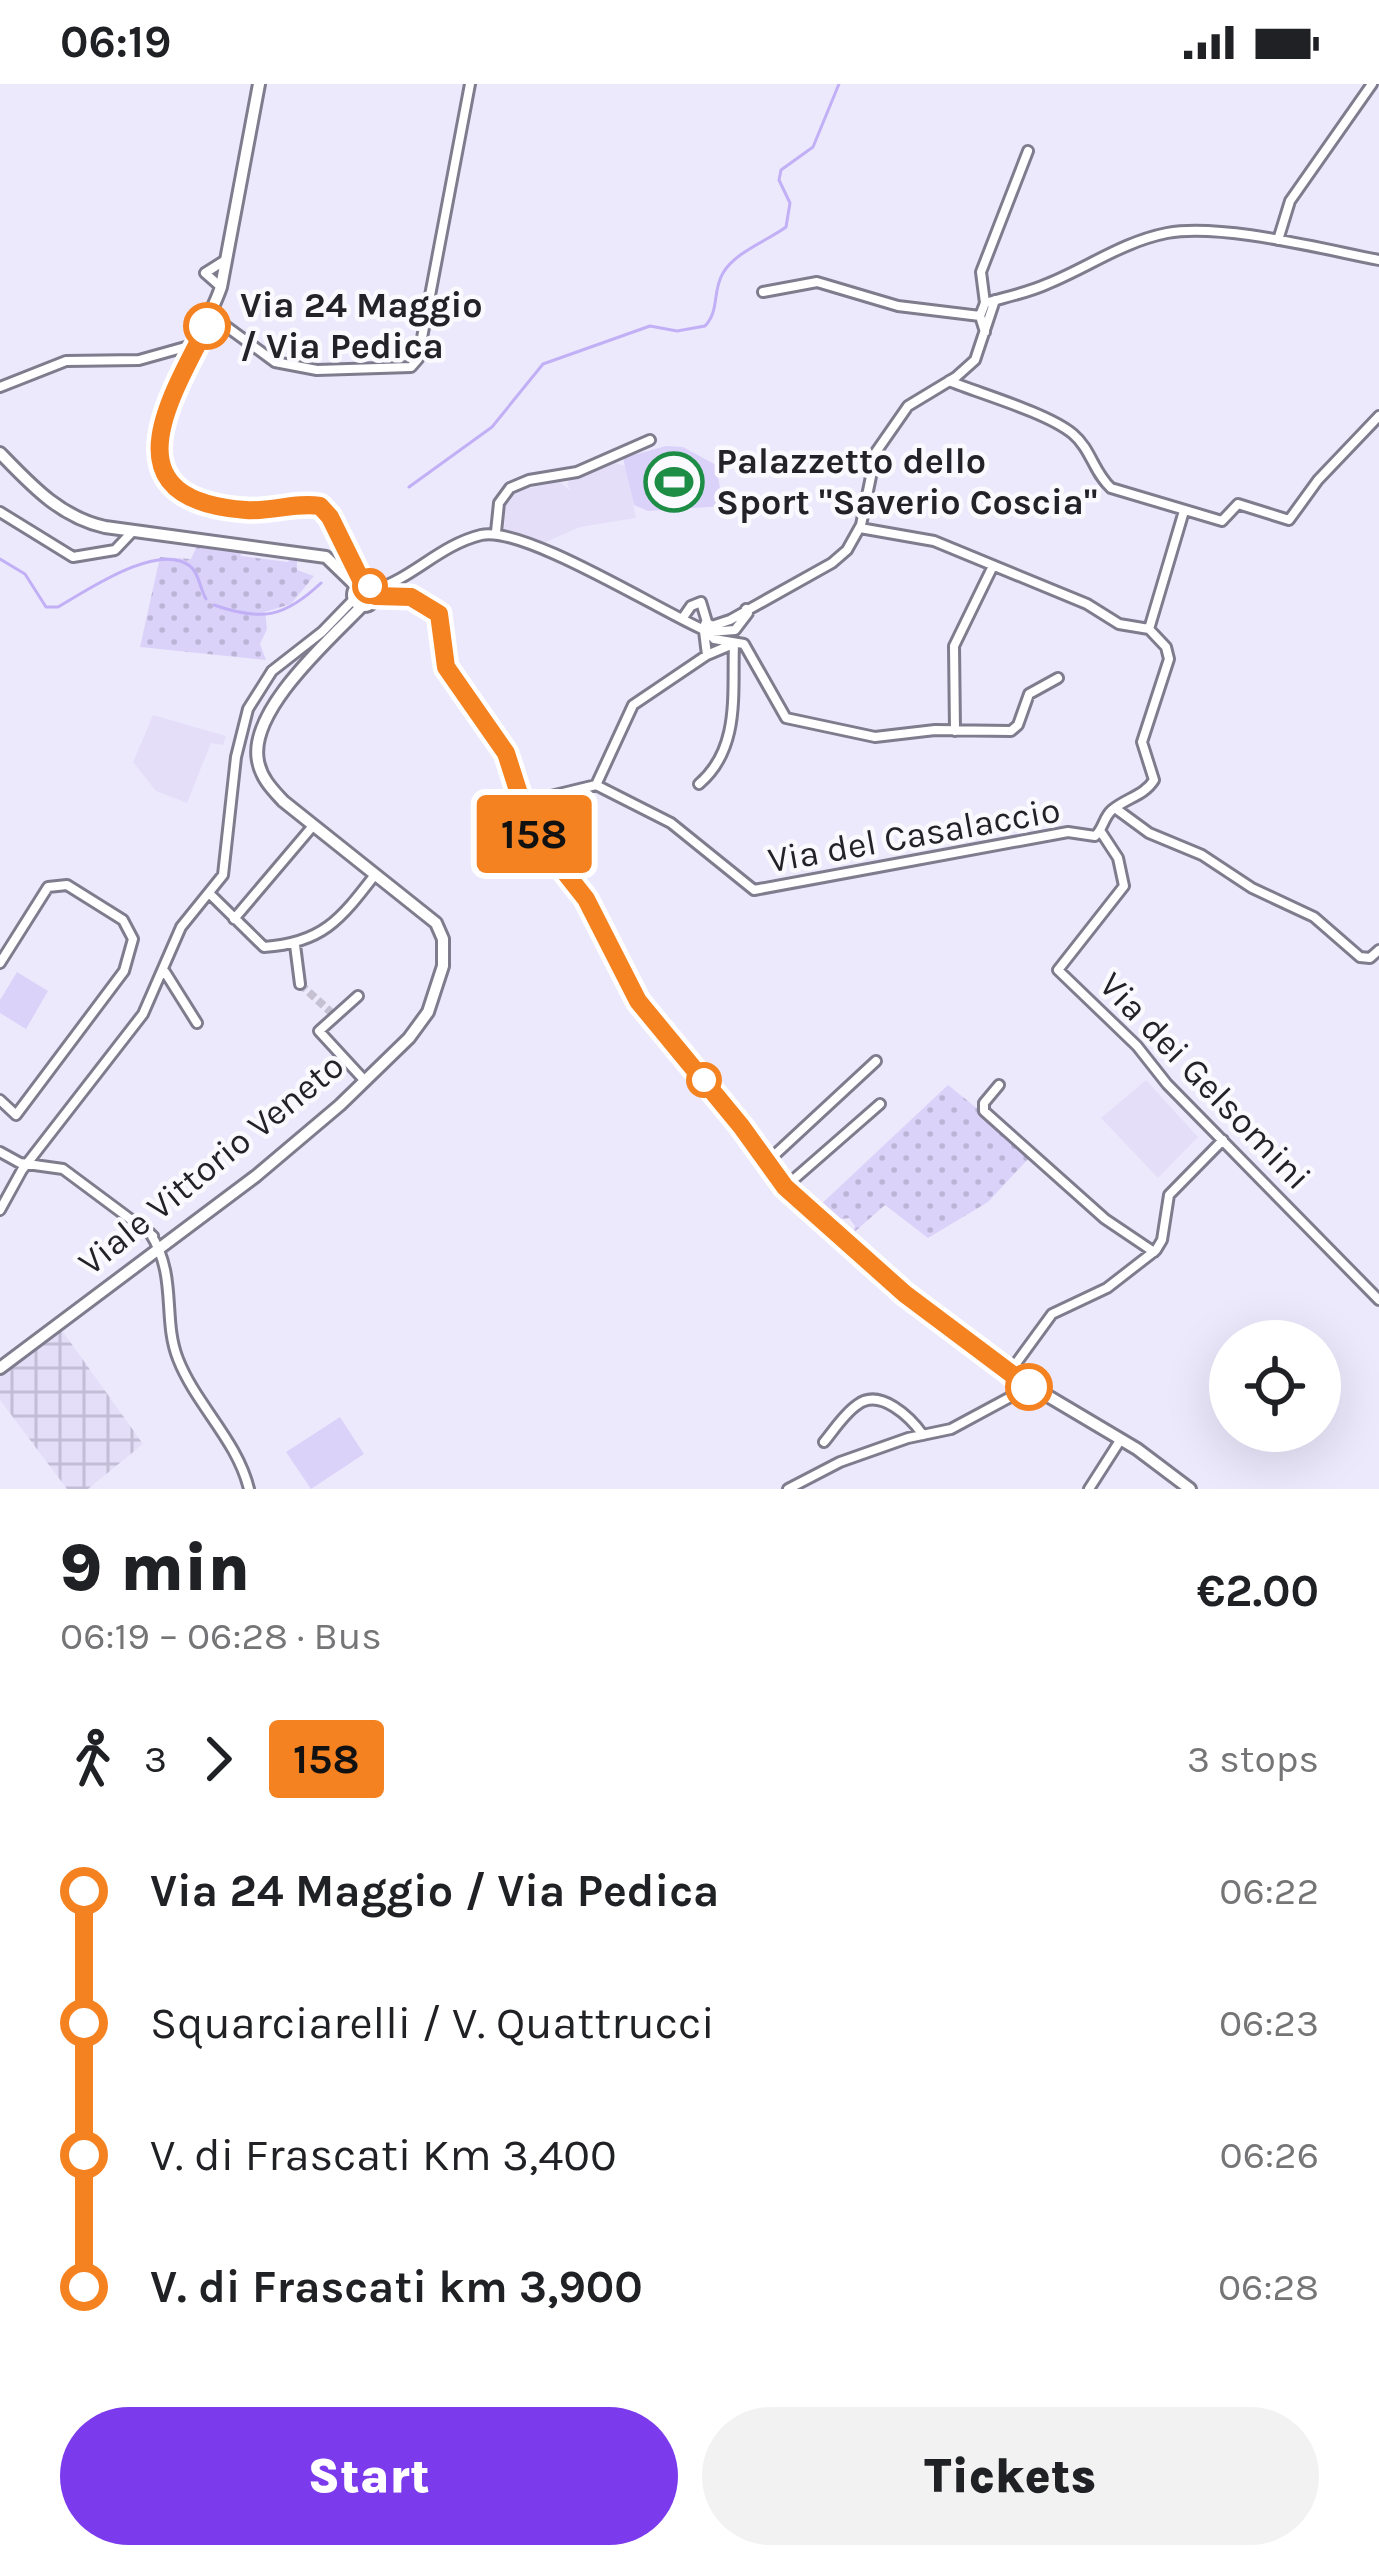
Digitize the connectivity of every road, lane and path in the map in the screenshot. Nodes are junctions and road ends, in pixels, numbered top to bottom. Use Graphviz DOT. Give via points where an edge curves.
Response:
graph roads {
  1 [pos="259,84"];
  2 [pos="470,84"];
  3 [pos="1372,84"];
  4 [pos="1028,151"];
  5 [pos="1278,240"];
  6 [pos="229,255"];
  7 [pos="1379,260"];
  8 [pos="221,287"];
  9 [pos="763,292"];
  10 [pos="990,302"];
  11 [pos="212,316"];
  12 [pos="980,316"];
  13 [pos="985,332"];
  14 [pos="197,344"];
  15 [pos="949,381"];
  16 [pos="0,387"];
  17 [pos="1379,416"];
  18 [pos="650,440"];
  19 [pos="0,453"];
  20 [pos="1184,511"];
  21 [pos="0,512"];
  22 [pos="860,528"];
  23 [pos="133,531"];
  24 [pos="496,532"];
  25 [pos="992,568"];
  26 [pos="364,594"];
  27 [pos="682,619"];
  28 [pos="1149,629"];
  29 [pos="708,631"];
  30 [pos="738,642"];
  31 [pos="706,655"];
  32 [pos="1058,678"];
  33 [pos="262,686"];
  34 [pos="278,700"];
  35 [pos="955,731"];
  36 [pos="699,784"];
  37 [pos="596,785"];
  38 [pos="520,803"];
  39 [pos="1114,808"];
  40 [pos="312,827"];
  41 [pos="1101,832"];
  42 [pos="374,876"];
  43 [pos="210,894"];
  44 [pos="234,919"];
  45 [pos="295,945"];
  46 [pos="1379,950"];
  47 [pos="0,963"];
  48 [pos="164,970"];
  49 [pos="300,984"];
  50 [pos="358,996"];
  51 [pos="196,1023"];
  52 [pos="877,1061"];
  53 [pos="365,1081"];
  54 [pos="999,1085"];
  55 [pos="0,1100"];
  56 [pos="880,1104"];
  57 [pos="1223,1140"];
  58 [pos="0,1152"];
  59 [pos="766,1162"];
  60 [pos="27,1163"];
  61 [pos="785,1187"];
  62 [pos="0,1210"];
  63 [pos="160,1244"];
  64 [pos="1157,1248"];
  65 [pos="1379,1300"];
  66 [pos="0,1368"];
  67 [pos="1009,1372"];
  68 [pos="1029,1387"];
  69 [pos="923,1436"];
  70 [pos="1121,1438"];
  71 [pos="824,1442"];
  72 [pos="248,1489"];
  73 [pos="788,1489"];
  74 [pos="1088,1489"];
  75 [pos="1190,1489"];
  1 -- 6 [label="main road"];
  2 -- 11 [label="street" via="411,367 317,370 275,362"];
  3 -- 5 [label="street" via="1290,201"];
  4 -- 10 [label="street" via="981,272"];
  5 -- 7 [label="street"];
  5 -- 10 [label="street" via="1161,234"];
  6 -- 8 [label="main road"];
  6 -- 8 [label="street" via="201,272"];
  8 -- 11 [label="main road"];
  9 -- 12 [label="street" via="818,282 898,306"];
  10 -- 12 [label="street"];
  10 -- 13 [label="street"];
  11 -- 14 [label="main road"];
  12 -- 13 [label="street"];
  13 -- 15 [label="street" via="975,360"];
  14 -- 16 [label="street" via="139,361 66,361"];
  14 -- 26 [label="main road" via="160,424 158,452 174,484 202,503 267,512 322,507"];
  15 -- 20 [label="street" via="1068,430 1111,488"];
  15 -- 22 [label="street" via="908,406 876,452"];
  17 -- 20 [label="street" via="1289,520 1240,504 1225,520"];
  18 -- 24 [label="street" via="577,472 510,488 499,502"];
  19 -- 23 [label="main road" via="68,514"];
  20 -- 28 [label="street"];
  21 -- 23 [label="street" via="74,557 115,550"];
  22 -- 25 [label="street" via="931,540"];
  22 -- 29 [label="street" via="836,560 765,598 735,630"];
  23 -- 26 [label="main road" via="326,556"];
  24 -- 26 [label="street" via="444,549"];
  24 -- 27 [label="street"];
  25 -- 28 [label="street"];
  25 -- 35 [label="street" via="954,646"];
  26 -- 33 [label="street"];
  26 -- 34 [label="main road, Viale Vittorio Veneto" via="323,656"];
  26 -- 38 [label="main road" via="411,597 439,614 446,667 506,753"];
  27 -- 29 [label="street"];
  27 -- 29 [label="street" via="701,602"];
  28 -- 39 [label="street, Via del Casalaccio" via="1169,663 1142,742 1154,779"];
  29 -- 30 [label="street"];
  29 -- 31 [label="street"];
  30 -- 31 [label="street"];
  30 -- 35 [label="street" via="792,721 875,737"];
  30 -- 36 [label="street" via="730,734"];
  31 -- 37 [label="street" via="632,705"];
  32 -- 35 [label="street" via="1029,694 1014,730"];
  33 -- 34 [label="street"];
  33 -- 43 [label="street" via="248,709 223,875"];
  34 -- 40 [label="main road, Viale Vittorio Veneto" via="258,736 258,764"];
  37 -- 38 [label="street"];
  37 -- 41 [label="street, Via del Casalaccio" via="671,823 754,890 1064,832"];
  38 -- 59 [label="main road" via="535,836 586,899 638,1001"];
  39 -- 41 [label="street, Via del Casalaccio"];
  39 -- 46 [label="street" via="1314,916 1360,958"];
  40 -- 42 [label="main road, Viale Vittorio Veneto"];
  40 -- 44 [label="street"];
  41 -- 57 [label="street, Via dei Gelsomini" via="1124,886 1058,970"];
  42 -- 45 [label="street" via="326,931"];
  42 -- 53 [label="main road, Viale Vittorio Veneto" via="436,923 443,966 422,1022"];
  43 -- 44 [label="street"];
  43 -- 48 [label="street" via="184,923"];
  44 -- 45 [label="street" via="264,947"];
  45 -- 49 [label="street"];
  47 -- 55 [label="street" via="48,887 57,885 124,920 134,939 124,971 16,1115"];
  48 -- 51 [label="street"];
  48 -- 60 [label="street" via="143,1013"];
  50 -- 53 [label="street" via="319,1031"];
  52 -- 59 [label="street"];
  53 -- 63 [label="main road, Viale Vittorio Veneto" via="256,1176"];
  54 -- 64 [label="street" via="985,1112 1109,1222"];
  56 -- 61 [label="street"];
  57 -- 64 [label="street" via="1169,1196"];
  57 -- 65 [label="street, Via dei Gelsomini"];
  58 -- 60 [label="street"];
  59 -- 61 [label="main road"];
  60 -- 62 [label="street"];
  60 -- 63 [label="street" via="63,1169"];
  61 -- 67 [label="main road" via="905,1294"];
  63 -- 66 [label="main road, Viale Vittorio Veneto"];
  63 -- 72 [label="street" via="176,1353"];
  64 -- 67 [label="street" via="1107,1288 1052,1314"];
  67 -- 68 [label="main road"];
  68 -- 69 [label="street" via="957,1427"];
  68 -- 70 [label="main road"];
  69 -- 71 [label="street" via="895,1408 869,1400"];
  69 -- 73 [label="street" via="840,1462"];
  70 -- 74 [label="street"];
  70 -- 75 [label="main road"];
}
